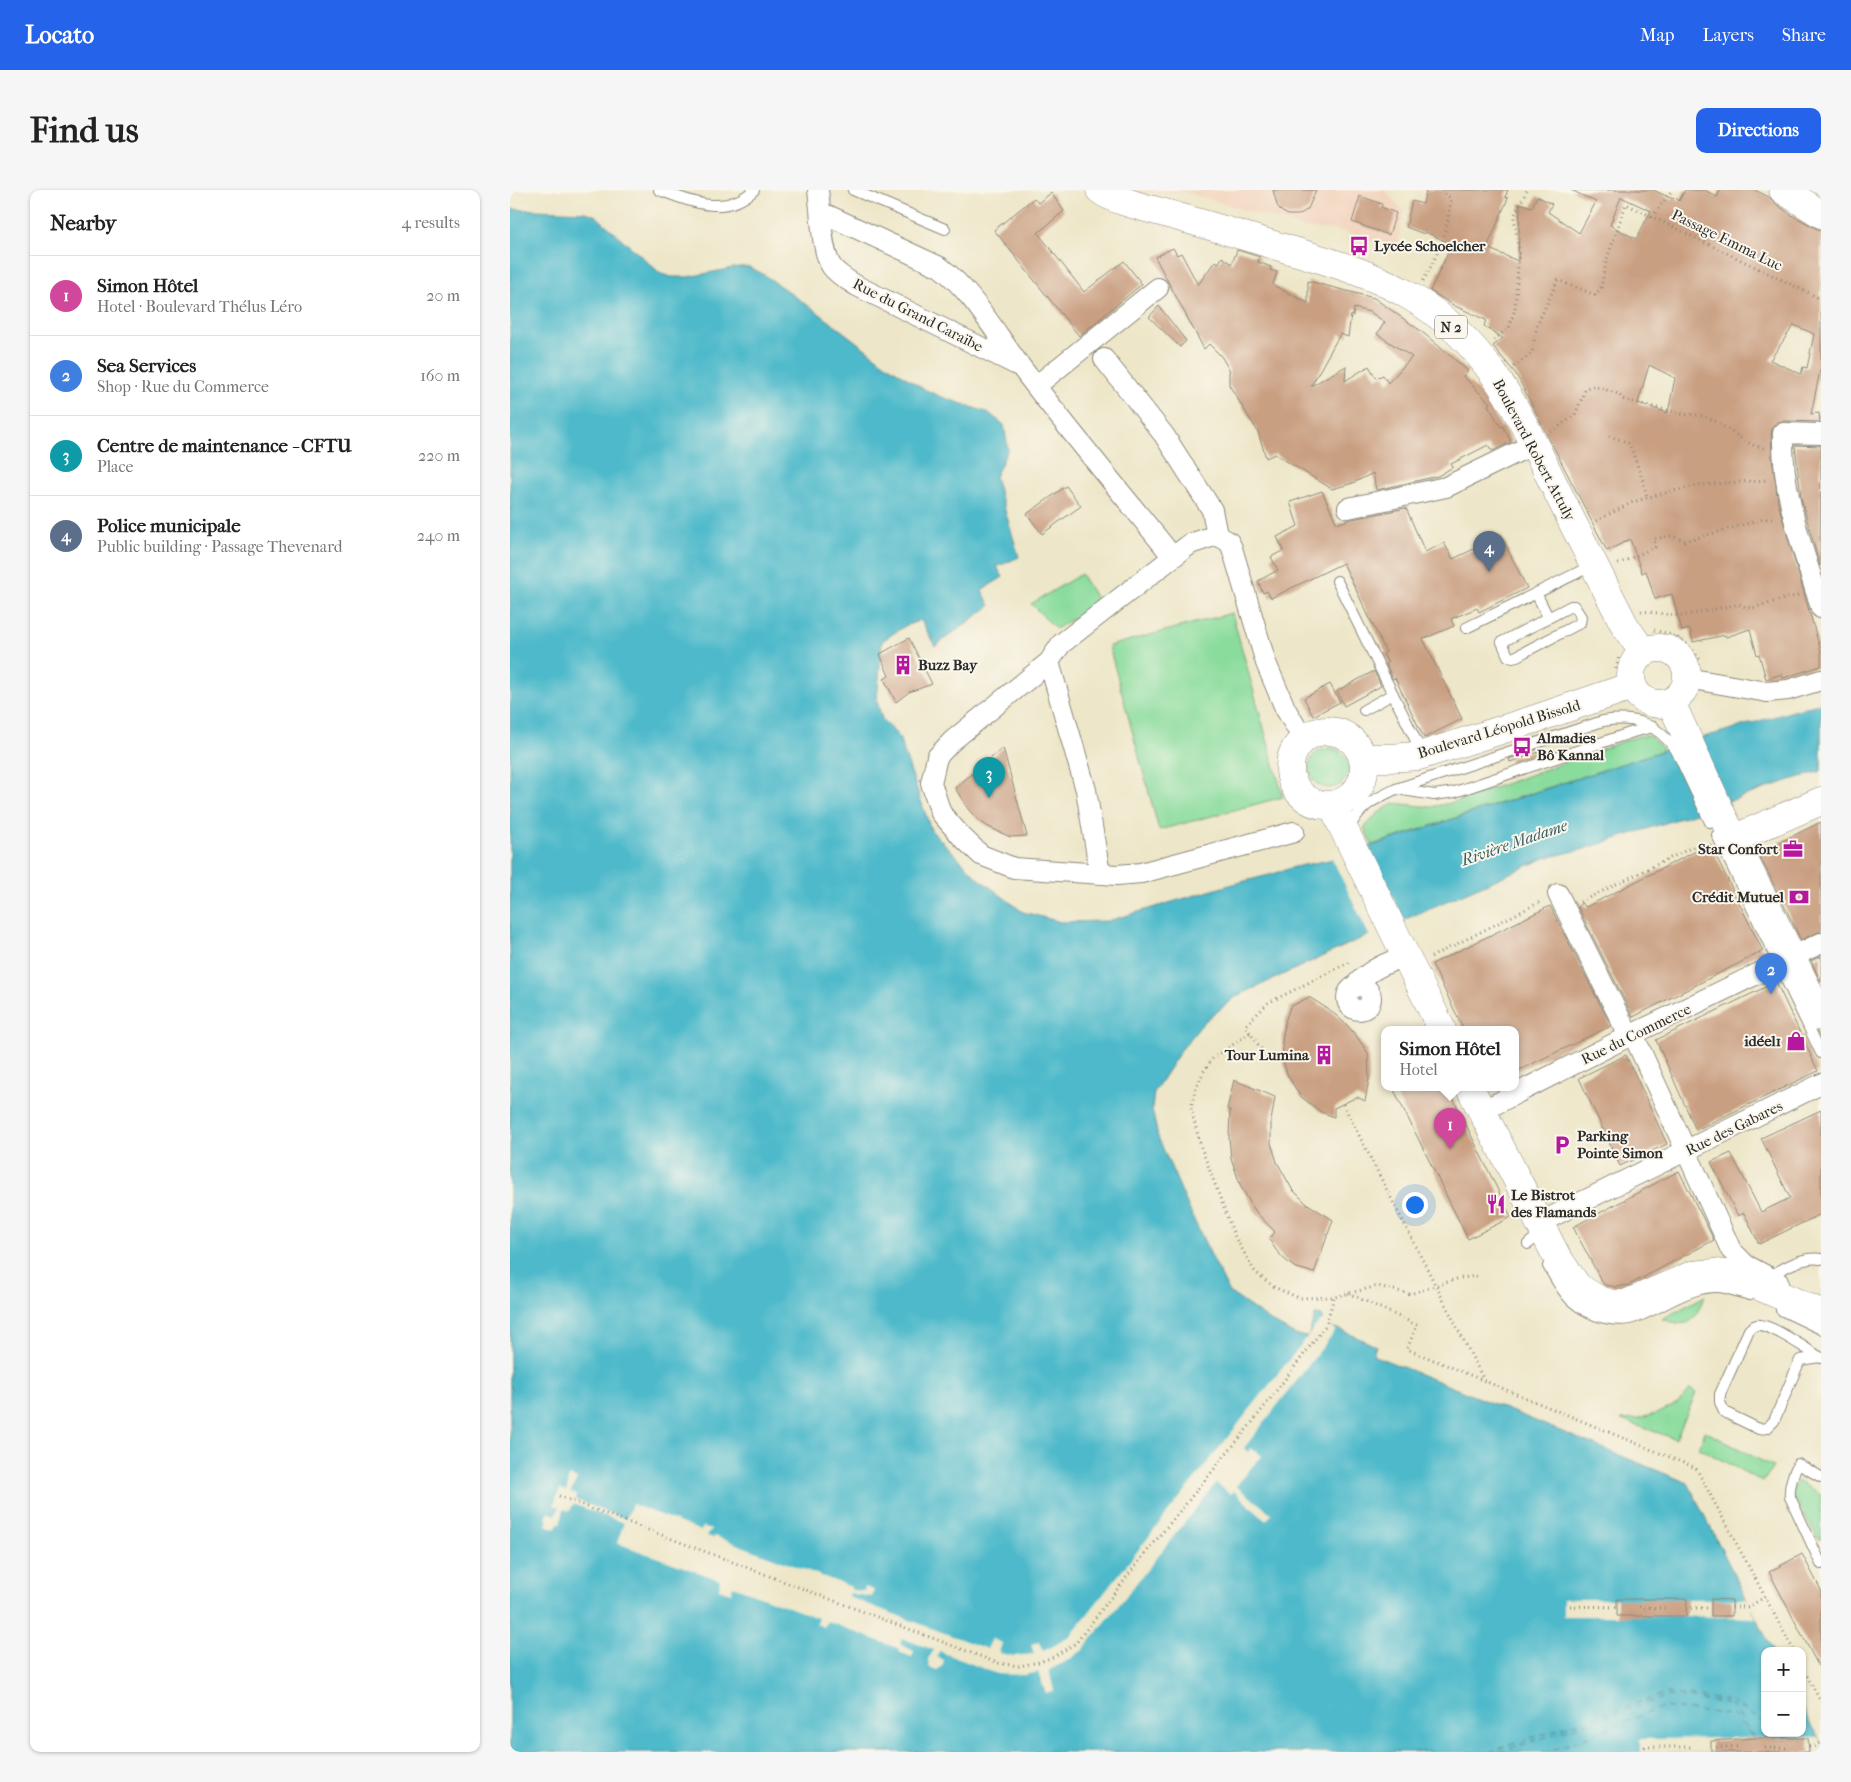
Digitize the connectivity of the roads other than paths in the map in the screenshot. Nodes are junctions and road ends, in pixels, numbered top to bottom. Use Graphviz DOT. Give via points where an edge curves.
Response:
graph roads {
  1 [pos="659,190"];
  2 [pos="672,190"];
  3 [pos="754,190"];
  4 [pos="818,190"];
  5 [pos="853,190"];
  6 [pos="1100,190"];
  7 [pos="1783,190"];
  8 [pos="683,199"];
  9 [pos="822,212"];
  10 [pos="1821,214"];
  11 [pos="945,229"];
  12 [pos="1158,288"];
  13 [pos="1104,358"];
  14 [pos="1021,367"];
  15 [pos="1036,386"];
  16 [pos="1821,434"];
  17 [pos="1540,440"];
  18 [pos="1348,508"];
  19 [pos="1217,535"];
  20 [pos="1172,556"];
  21 [pos="1602,566"];
  22 [pos="1337,581"];
  23 [pos="1536,593"];
  24 [pos="1818,599"];
  25 [pos="1548,617"];
  26 [pos="1466,628"];
  27 [pos="1638,645"];
  28 [pos="1049,662"];
  29 [pos="1696,672"];
  30 [pos="1624,678"];
  31 [pos="1821,680"];
  32 [pos="1393,694"];
  33 [pos="1671,702"];
  34 [pos="1364,710"];
  35 [pos="1654,727"];
  36 [pos="1301,736"];
  37 [pos="1676,737"];
  38 [pos="1364,750"];
  39 [pos="1423,754"];
  40 [pos="1396,789"];
  41 [pos="1821,801"];
  42 [pos="1324,807"];
  43 [pos="1719,828"];
  44 [pos="1294,832"];
  45 [pos="1347,845"];
  46 [pos="1100,874"];
  47 [pos="1550,897"];
  48 [pos="1821,943"];
  49 [pos="1400,955"];
  50 [pos="1784,961"];
  51 [pos="1361,992"];
  52 [pos="1422,1013"];
  53 [pos="1821,1017"];
  54 [pos="1428,1026"];
  55 [pos="1440,1026"];
  56 [pos="1631,1035"];
  57 [pos="1821,1053"];
  58 [pos="1519,1082"];
  59 [pos="1821,1084"];
  60 [pos="1460,1091"];
  61 [pos="1497,1091"];
  62 [pos="1476,1100"];
  63 [pos="1490,1150"];
  64 [pos="1686,1152"];
  65 [pos="1535,1240"];
  66 [pos="1821,1259"];
  67 [pos="1769,1277"];
  68 [pos="1821,1302"];
  69 [pos="1821,1313"];
  70 [pos="1821,1329"];
  71 [pos="1820,1358"];
  72 [pos="1821,1476"];
  73 [pos="1820,1560"];
  1 -- 8 [label="lane"];
  2 -- 8 [label="lane"];
  3 -- 8 [label="lane" via="724,206"];
  4 -- 9 [label="street"];
  5 -- 11 [label="lane"];
  6 -- 17 [label="main road, Boulevard Robert Attuly / N 2" via="1146,208 1366,275 1415,299 1472,346"];
  7 -- 10 [label="main road"];
  9 -- 14 [label="street, Rue du Grand Caraïbe" via="940,267 983,315"];
  9 -- 14 [label="street, Rue du Grand Caraïbe" via="824,241 831,266 838,273 857,286"];
  12 -- 15 [label="street"];
  13 -- 19 [label="street" via="1164,435 1212,510"];
  14 -- 15 [label="street, Rue du Grand Caraïbe"];
  15 -- 20 [label="street, Rue du Grand Caraïbe"];
  16 -- 24 [label="street" via="1783,434 1793,518"];
  17 -- 18 [label="street" via="1446,487"];
  17 -- 21 [label="main road, Boulevard Robert Attuly / N 2"];
  19 -- 20 [label="street" via="1190,544"];
  19 -- 36 [label="street" via="1232,548 1266,663"];
  20 -- 28 [label="street" via="1061,644"];
  21 -- 23 [label="lane"];
  21 -- 27 [label="main road, Boulevard Robert Attuly / N 2" via="1625,626"];
  22 -- 32 [label="lane"];
  23 -- 25 [label="lane"];
  23 -- 26 [label="lane"];
  25 -- 25 [label="lane" via="1502,642 1508,656 1513,658 1582,620 1574,606"];
  27 -- 29 [label="main road" via="1669,649 1683,661 1686,669"];
  27 -- 30 [label="main road" via="1631,678"];
  28 -- 46 [label="street" via="1086,790"];
  28 -- 46 [label="street" via="952,741 937,758 931,783 941,813 981,855 1014,868"];
  29 -- 31 [label="street" via="1767,692 1788,690"];
  29 -- 33 [label="main road"];
  30 -- 33 [label="main road" via="1644,700 1653,704"];
  30 -- 39 [label="main road, Boulevard Léopold Bissold" via="1536,719"];
  32 -- 34 [label="lane"];
  32 -- 39 [label="lane"];
  33 -- 37 [label="main road"];
  35 -- 37 [label="lane"];
  35 -- 40 [label="lane" via="1455,792 1434,795"];
  35 -- 40 [label="lane" via="1625,718 1602,721"];
  36 -- 38 [label="main road" via="1325,730 1337,732"];
  36 -- 42 [label="main road" via="1291,759 1293,783 1309,800"];
  37 -- 43 [label="main road"];
  38 -- 39 [label="main road, Boulevard Léopold Bissold" via="1389,758"];
  38 -- 42 [label="main road" via="1364,771 1354,794"];
  40 -- 45 [label="lane" via="1362,808 1352,821"];
  41 -- 43 [label="main road"];
  42 -- 45 [label="main road"];
  43 -- 50 [label="main road"];
  44 -- 46 [label="street" via="1141,873"];
  45 -- 49 [label="main road"];
  47 -- 56 [label="street"];
  48 -- 50 [label="street, Rue du Commerce"];
  49 -- 51 [label="street"];
  49 -- 55 [label="main road"];
  50 -- 53 [label="main road"];
  50 -- 56 [label="street, Rue du Commerce"];
  50 -- 57 [label="lane"];
  52 -- 54 [label="lane"];
  56 -- 58 [label="street, Rue du Commerce"];
  56 -- 64 [label="street"];
  59 -- 64 [label="street, Rue des Gabares"];
  60 -- 63 [label="lane"];
  61 -- 62 [label="street, Rue du Commerce"];
  62 -- 65 [label="main road"];
  64 -- 65 [label="street, Rue des Gabares"];
  64 -- 67 [label="street" via="1732,1250 1746,1265"];
  65 -- 69 [label="main road" via="1557,1257 1578,1287 1612,1304 1625,1304 1692,1275 1725,1273"];
  65 -- 70 [label="lane" via="1557,1283 1572,1301 1588,1312 1612,1321 1638,1317 1693,1290 1718,1286 1751,1296"];
  66 -- 67 [label="lane" via="1803,1261"];
  67 -- 68 [label="street"];
  71 -- 71 [label="lane" via="1781,1334 1760,1325 1754,1326 1749,1330 1720,1394 1724,1412 1759,1429 1767,1428 1774,1421 1800,1360"];
  72 -- 73 [label="lane" via="1798,1464 1789,1492"];
}
